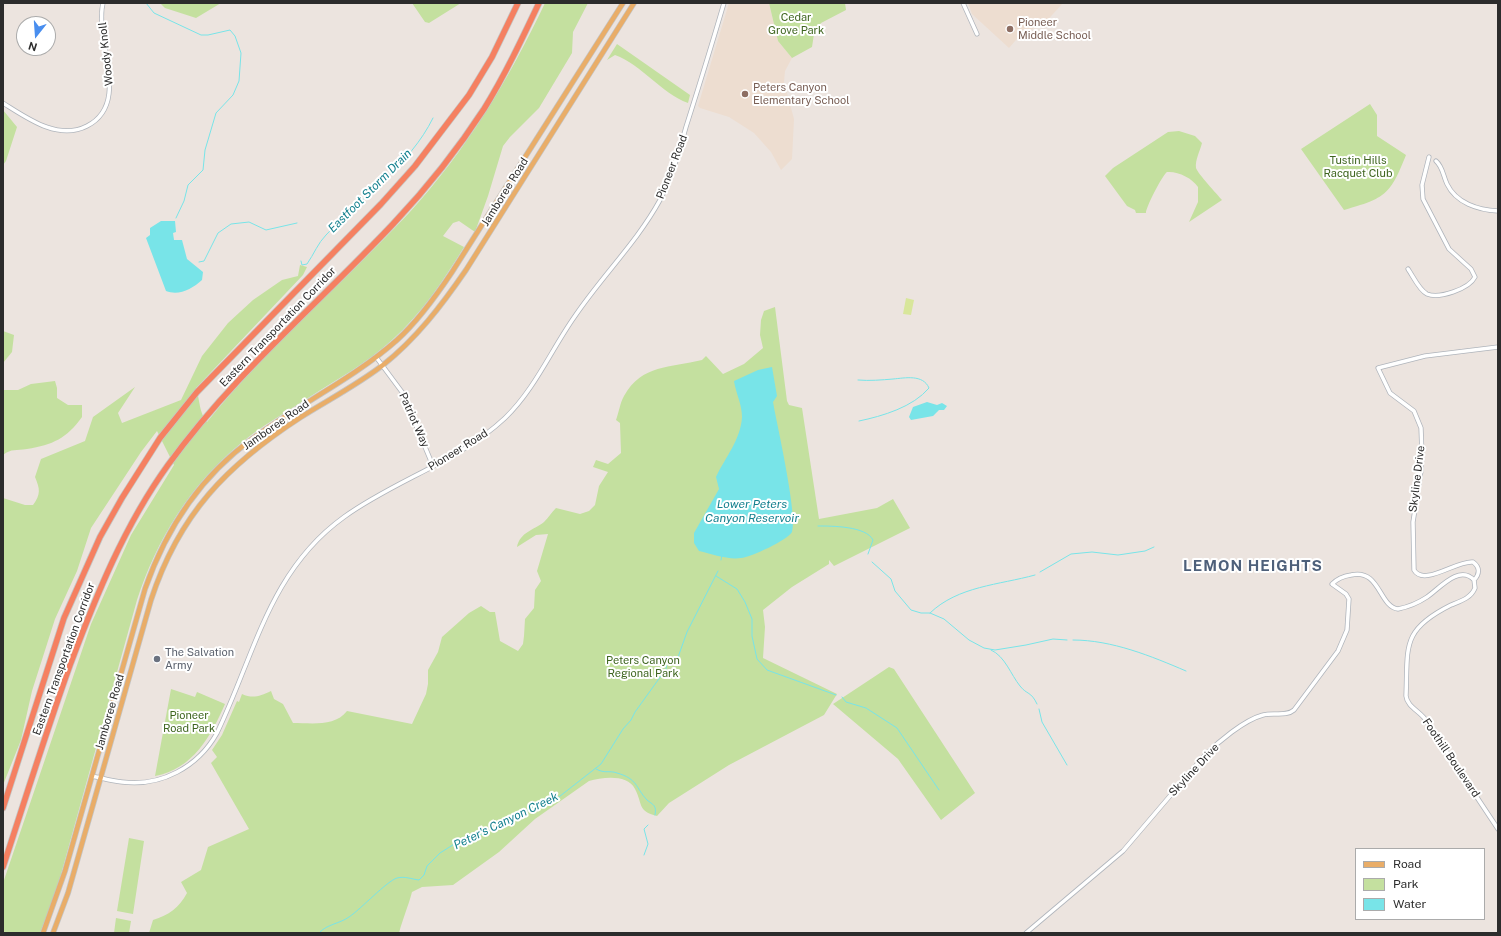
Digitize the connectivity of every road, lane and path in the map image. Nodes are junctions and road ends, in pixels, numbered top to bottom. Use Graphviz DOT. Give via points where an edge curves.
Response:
graph roads {
  1 [pos="103,3"];
  2 [pos="518,3"];
  3 [pos="539,3"];
  4 [pos="623,3"];
  5 [pos="634,3"];
  6 [pos="724,3"];
  7 [pos="963,3"];
  8 [pos="977,34"];
  9 [pos="3,103"];
  10 [pos="1430,157"];
  11 [pos="1436,161"];
  12 [pos="1498,211"];
  13 [pos="1408,269"];
  14 [pos="1498,346"];
  15 [pos="376,357"];
  16 [pos="383,365"];
  17 [pos="433,466"];
  18 [pos="1474,580"];
  19 [pos="92,776"];
  20 [pos="101,778"];
  21 [pos="3,808"];
  22 [pos="1498,829"];
  23 [pos="3,867"];
  24 [pos="43,933"];
  25 [pos="53,933"];
  26 [pos="1026,933"];
  1 -- 9 [label="street, Woody Knoll" via="101,19 110,89 106,105 96,120 74,131 57,130"];
  2 -- 21 [label="highway, Eastern Transportation Corridor" via="492,57 469,95 414,166 381,204 197,392 160,438 100,537 70,603"];
  3 -- 23 [label="highway, Eastern Transportation Corridor" via="487,103 452,153 394,222 259,356 204,417 132,522 93,605 55,708"];
  4 -- 15 [label="main road, Jamboree Road" via="434,298 398,339"];
  5 -- 16 [label="main road, Jamboree Road" via="445,300 416,334"];
  6 -- 17 [label="street, Pioneer Road" via="675,164 651,216 574,317 535,382 515,407 479,440"];
  7 -- 8 [label="street"];
  10 -- 13 [label="street" via="1422,185 1423,199 1449,248 1472,270 1475,277 1458,290 1431,295 1426,294"];
  11 -- 12 [label="street" via="1449,189 1458,198 1476,207"];
  14 -- 18 [label="street, Skyline Drive" via="1425,356 1378,368 1390,393 1414,411 1421,428 1421,471 1412,522 1414,570 1418,575 1425,577 1462,563 1473,562 1479,571"];
  15 -- 16 [label="street, Patriot Way"];
  15 -- 19 [label="main road, Jamboree Road" via="251,439 204,483 184,509 158,554 145,589"];
  16 -- 17 [label="street, Patriot Way" via="409,406"];
  16 -- 20 [label="main road, Jamboree Road" via="259,445 233,468 197,508 173,546 156,584"];
  17 -- 20 [label="street, Pioneer Road" via="344,516 300,558 270,607 217,733 200,756 172,775 146,782 122,782"];
  18 -- 22 [label="street, Foothill Boulevard" via="1476,588 1471,595 1428,619 1411,636 1406,696 1408,703 1425,718"];
  18 -- 26 [label="street, Skyline Drive" via="1466,575 1457,576 1423,600 1396,609 1389,604 1375,583 1363,575 1349,575 1332,584 1349,599 1347,630 1338,651 1294,710 1289,713 1271,713 1257,717 1217,744 1123,851"];
  19 -- 20 [label="street, Pioneer Road"];
  19 -- 24 [label="main road, Jamboree Road" via="55,902"];
  20 -- 25 [label="main road, Jamboree Road" via="68,893"];
}
